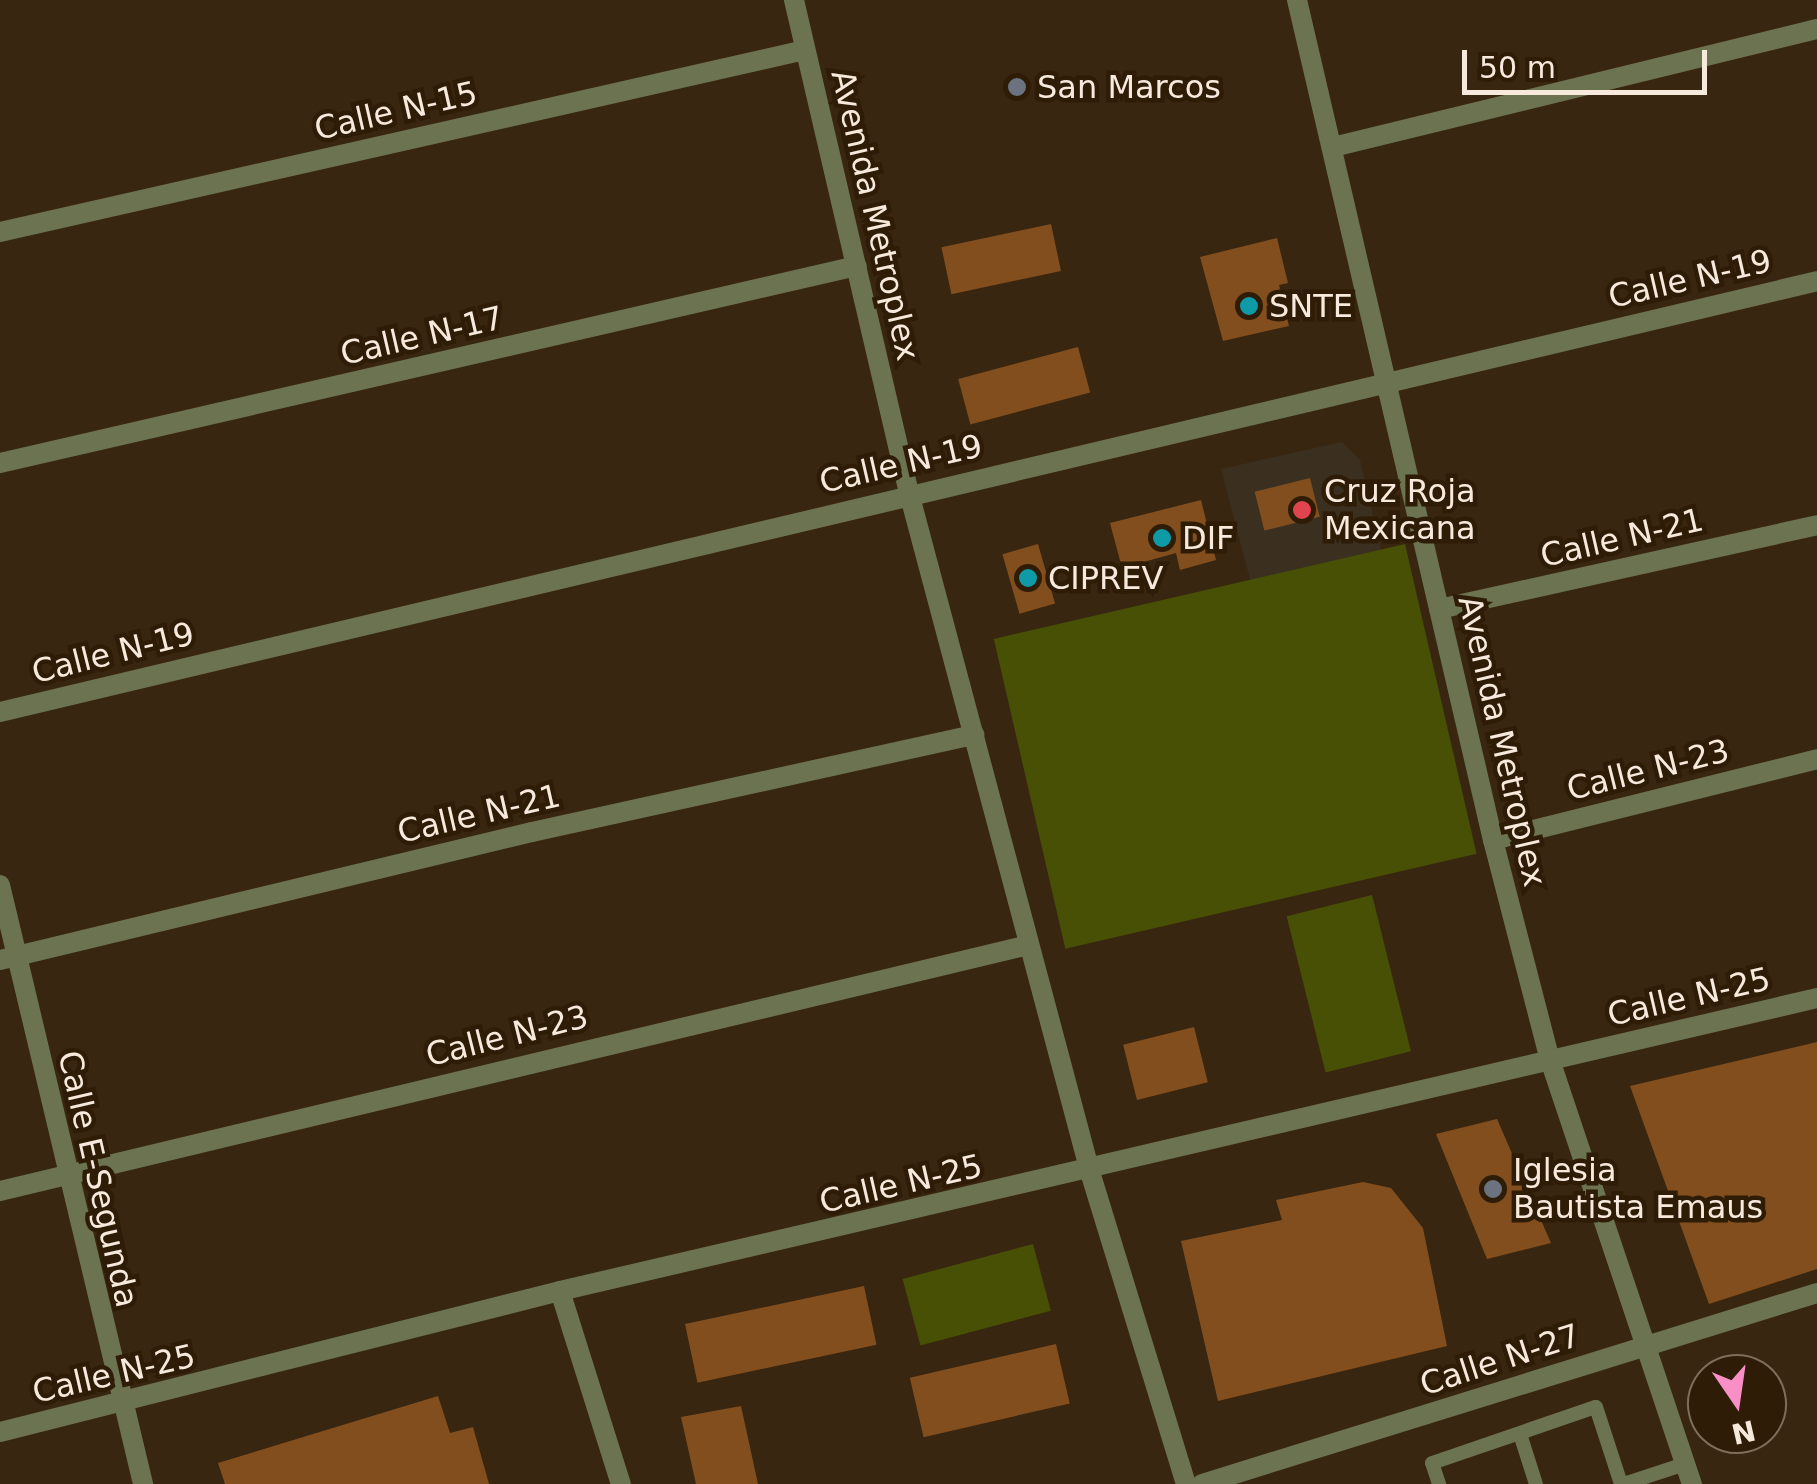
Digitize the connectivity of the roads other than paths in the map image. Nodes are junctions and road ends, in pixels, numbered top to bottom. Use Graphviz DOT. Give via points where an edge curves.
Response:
graph roads {
  1 [pos="794,0"];
  2 [pos="1297,0"];
  3 [pos="1817,29"];
  4 [pos="806,50"];
  5 [pos="1333,147"];
  6 [pos="0,232"];
  7 [pos="858,266"];
  8 [pos="1817,281"];
  9 [pos="1385,380"];
  10 [pos="0,463"];
  11 [pos="909,493"];
  12 [pos="1817,525"];
  13 [pos="1440,609"];
  14 [pos="0,712"];
  15 [pos="974,734"];
  16 [pos="1817,759"];
  17 [pos="1492,840"];
  18 [pos="0,885"];
  19 [pos="1029,945"];
  20 [pos="8,958"];
  21 [pos="1817,998"];
  22 [pos="1550,1060"];
  23 [pos="1090,1172"];
  24 [pos="66,1175"];
  25 [pos="0,1191"];
  26 [pos="560,1292"];
  27 [pos="1817,1293"];
  28 [pos="1646,1345"];
  29 [pos="121,1406"];
  30 [pos="0,1432"];
  31 [pos="1520,1434"];
  32 [pos="1688,1474"];
  33 [pos="143,1484"];
  34 [pos="620,1484"];
  35 [pos="1186,1484"];
  36 [pos="1202,1484"];
  37 [pos="1439,1484"];
  38 [pos="1536,1484"];
  39 [pos="1623,1484"];
  1 -- 4 [label="street, Avenida Metroplex"];
  2 -- 5 [label="street, Avenida Metroplex"];
  3 -- 5 [label="street"];
  4 -- 6 [label="street, Calle N-15"];
  4 -- 7 [label="street, Avenida Metroplex"];
  5 -- 9 [label="street, Avenida Metroplex"];
  7 -- 10 [label="street, Calle N-17"];
  7 -- 11 [label="street, Avenida Metroplex"];
  8 -- 9 [label="street, Calle N-19"];
  9 -- 11 [label="street, Calle N-19"];
  9 -- 13 [label="street, Avenida Metroplex"];
  11 -- 14 [label="street, Calle N-19"];
  11 -- 15 [label="street, Avenida Metroplex"];
  12 -- 13 [label="street, Calle N-21"];
  13 -- 17 [label="street, Avenida Metroplex"];
  15 -- 19 [label="street, Avenida Metroplex"];
  15 -- 20 [label="street, Calle N-21"];
  16 -- 17 [label="street, Calle N-23"];
  17 -- 22 [label="street, Avenida Metroplex"];
  18 -- 20 [label="street, Calle E-Segunda"];
  19 -- 23 [label="street, Avenida Metroplex"];
  19 -- 24 [label="street, Calle N-23"];
  20 -- 24 [label="street, Calle E-Segunda"];
  21 -- 22 [label="street, Calle N-25"];
  22 -- 23 [label="street, Calle N-25"];
  22 -- 28 [label="street, Avenida Metroplex"];
  23 -- 26 [label="street, Calle N-25"];
  23 -- 35 [label="street, Avenida Metroplex"];
  24 -- 25 [label="street, Calle N-23"];
  24 -- 29 [label="street, Calle E-Segunda"];
  26 -- 29 [label="street, Calle N-25"];
  26 -- 34 [label="street"];
  27 -- 28 [label="street, Calle N-27"];
  28 -- 32 [label="street, Avenida Metroplex"];
  28 -- 36 [label="street, Calle N-27"];
  29 -- 30 [label="street, Calle N-25"];
  29 -- 33 [label="street, Calle E-Segunda"];
  31 -- 37 [label="lane" via="1432,1463"];
  31 -- 38 [label="lane"];
  31 -- 39 [label="lane" via="1596,1408"];
  32 -- 39 [label="lane"];
}
